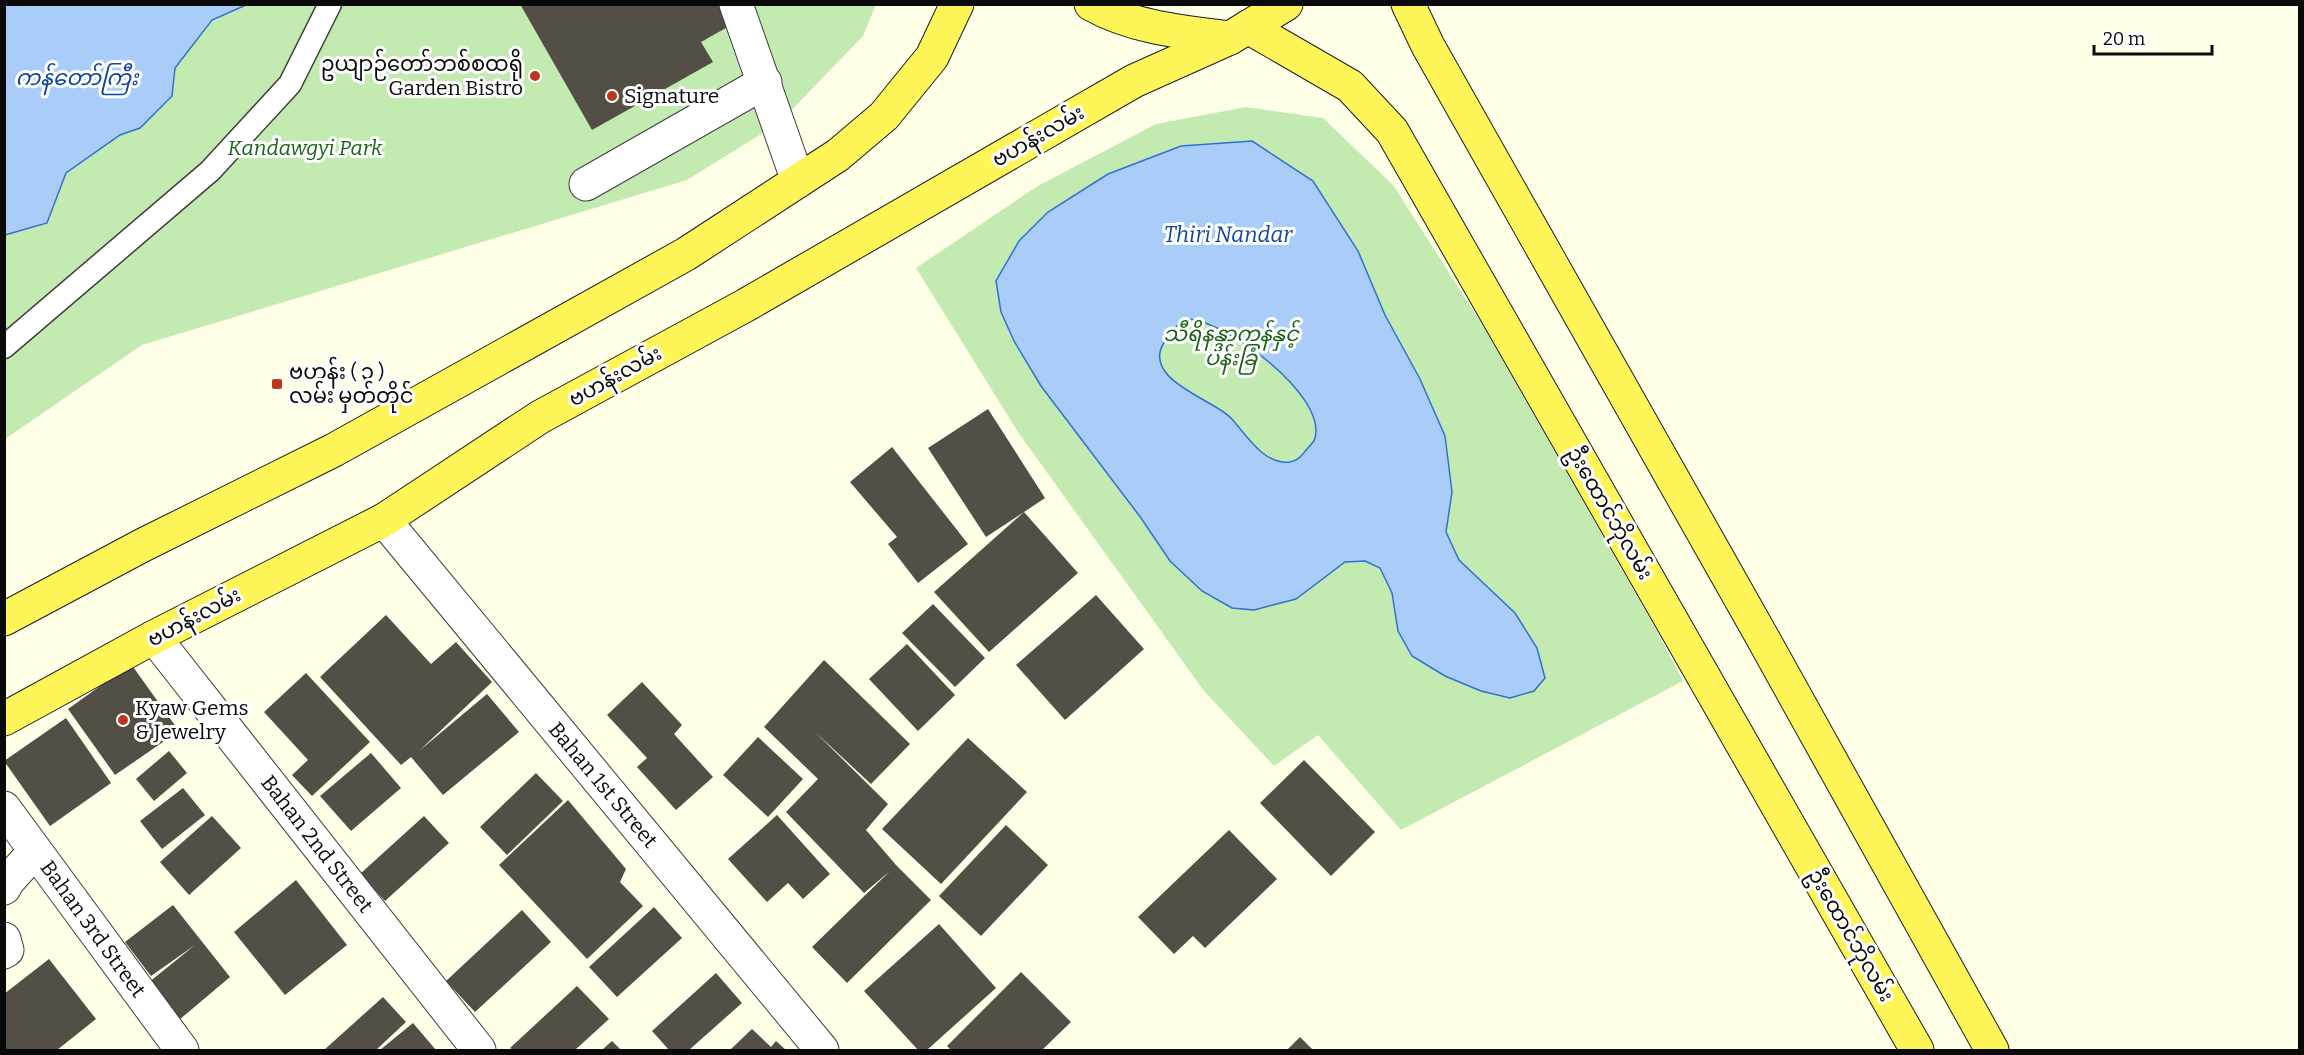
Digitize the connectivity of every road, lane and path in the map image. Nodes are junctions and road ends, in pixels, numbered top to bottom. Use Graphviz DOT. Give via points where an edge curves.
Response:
graph roads {
  1 [pos="330,4"];
  2 [pos="736,4"];
  3 [pos="957,4"];
  4 [pos="1091,4"];
  5 [pos="1286,4"];
  6 [pos="1408,4"];
  7 [pos="1239,32"];
  8 [pos="765,82"];
  9 [pos="798,181"];
  10 [pos="586,184"];
  11 [pos="4,346"];
  12 [pos="384,520"];
  13 [pos="4,619"];
  14 [pos="154,637"];
  15 [pos="4,719"];
  16 [pos="4,808"];
  17 [pos="34,851"];
  18 [pos="4,888"];
  19 [pos="4,939"];
  20 [pos="4,952"];
  21 [pos="182,1050"];
  22 [pos="479,1050"];
  23 [pos="822,1050"];
  24 [pos="1917,1050"];
  25 [pos="1992,1050"];
  1 -- 11 [label="lane" via="290,84 210,171"];
  2 -- 8 [label="street"];
  3 -- 9 [label="main road" via="933,57 884,116 838,155"];
  4 -- 7 [label="main road" via="1114,17 1168,30"];
  5 -- 7 [label="main road, ဗဟန်းလမ်း"];
  6 -- 25 [label="main road" via="1428,46"];
  7 -- 12 [label="main road, ဗဟန်းလမ်း" via="1134,81 756,299 540,417"];
  7 -- 24 [label="main road, ဦးထောင်ဘိုလမ်း" via="1350,86 1392,131"];
  8 -- 9 [label="street"];
  8 -- 10 [label="street"];
  9 -- 13 [label="main road" via="686,254 345,445"];
  12 -- 14 [label="main road, ဗဟန်းလမ်း"];
  12 -- 23 [label="street, Bahan 1st Street"];
  14 -- 15 [label="main road, ဗဟန်းလမ်း"];
  14 -- 22 [label="street, Bahan 2nd Street"];
  16 -- 17 [label="street, Bahan 3rd Street"];
  17 -- 18 [label="street"];
  17 -- 21 [label="street, Bahan 3rd Street"];
  19 -- 20 [label="street"];
}
